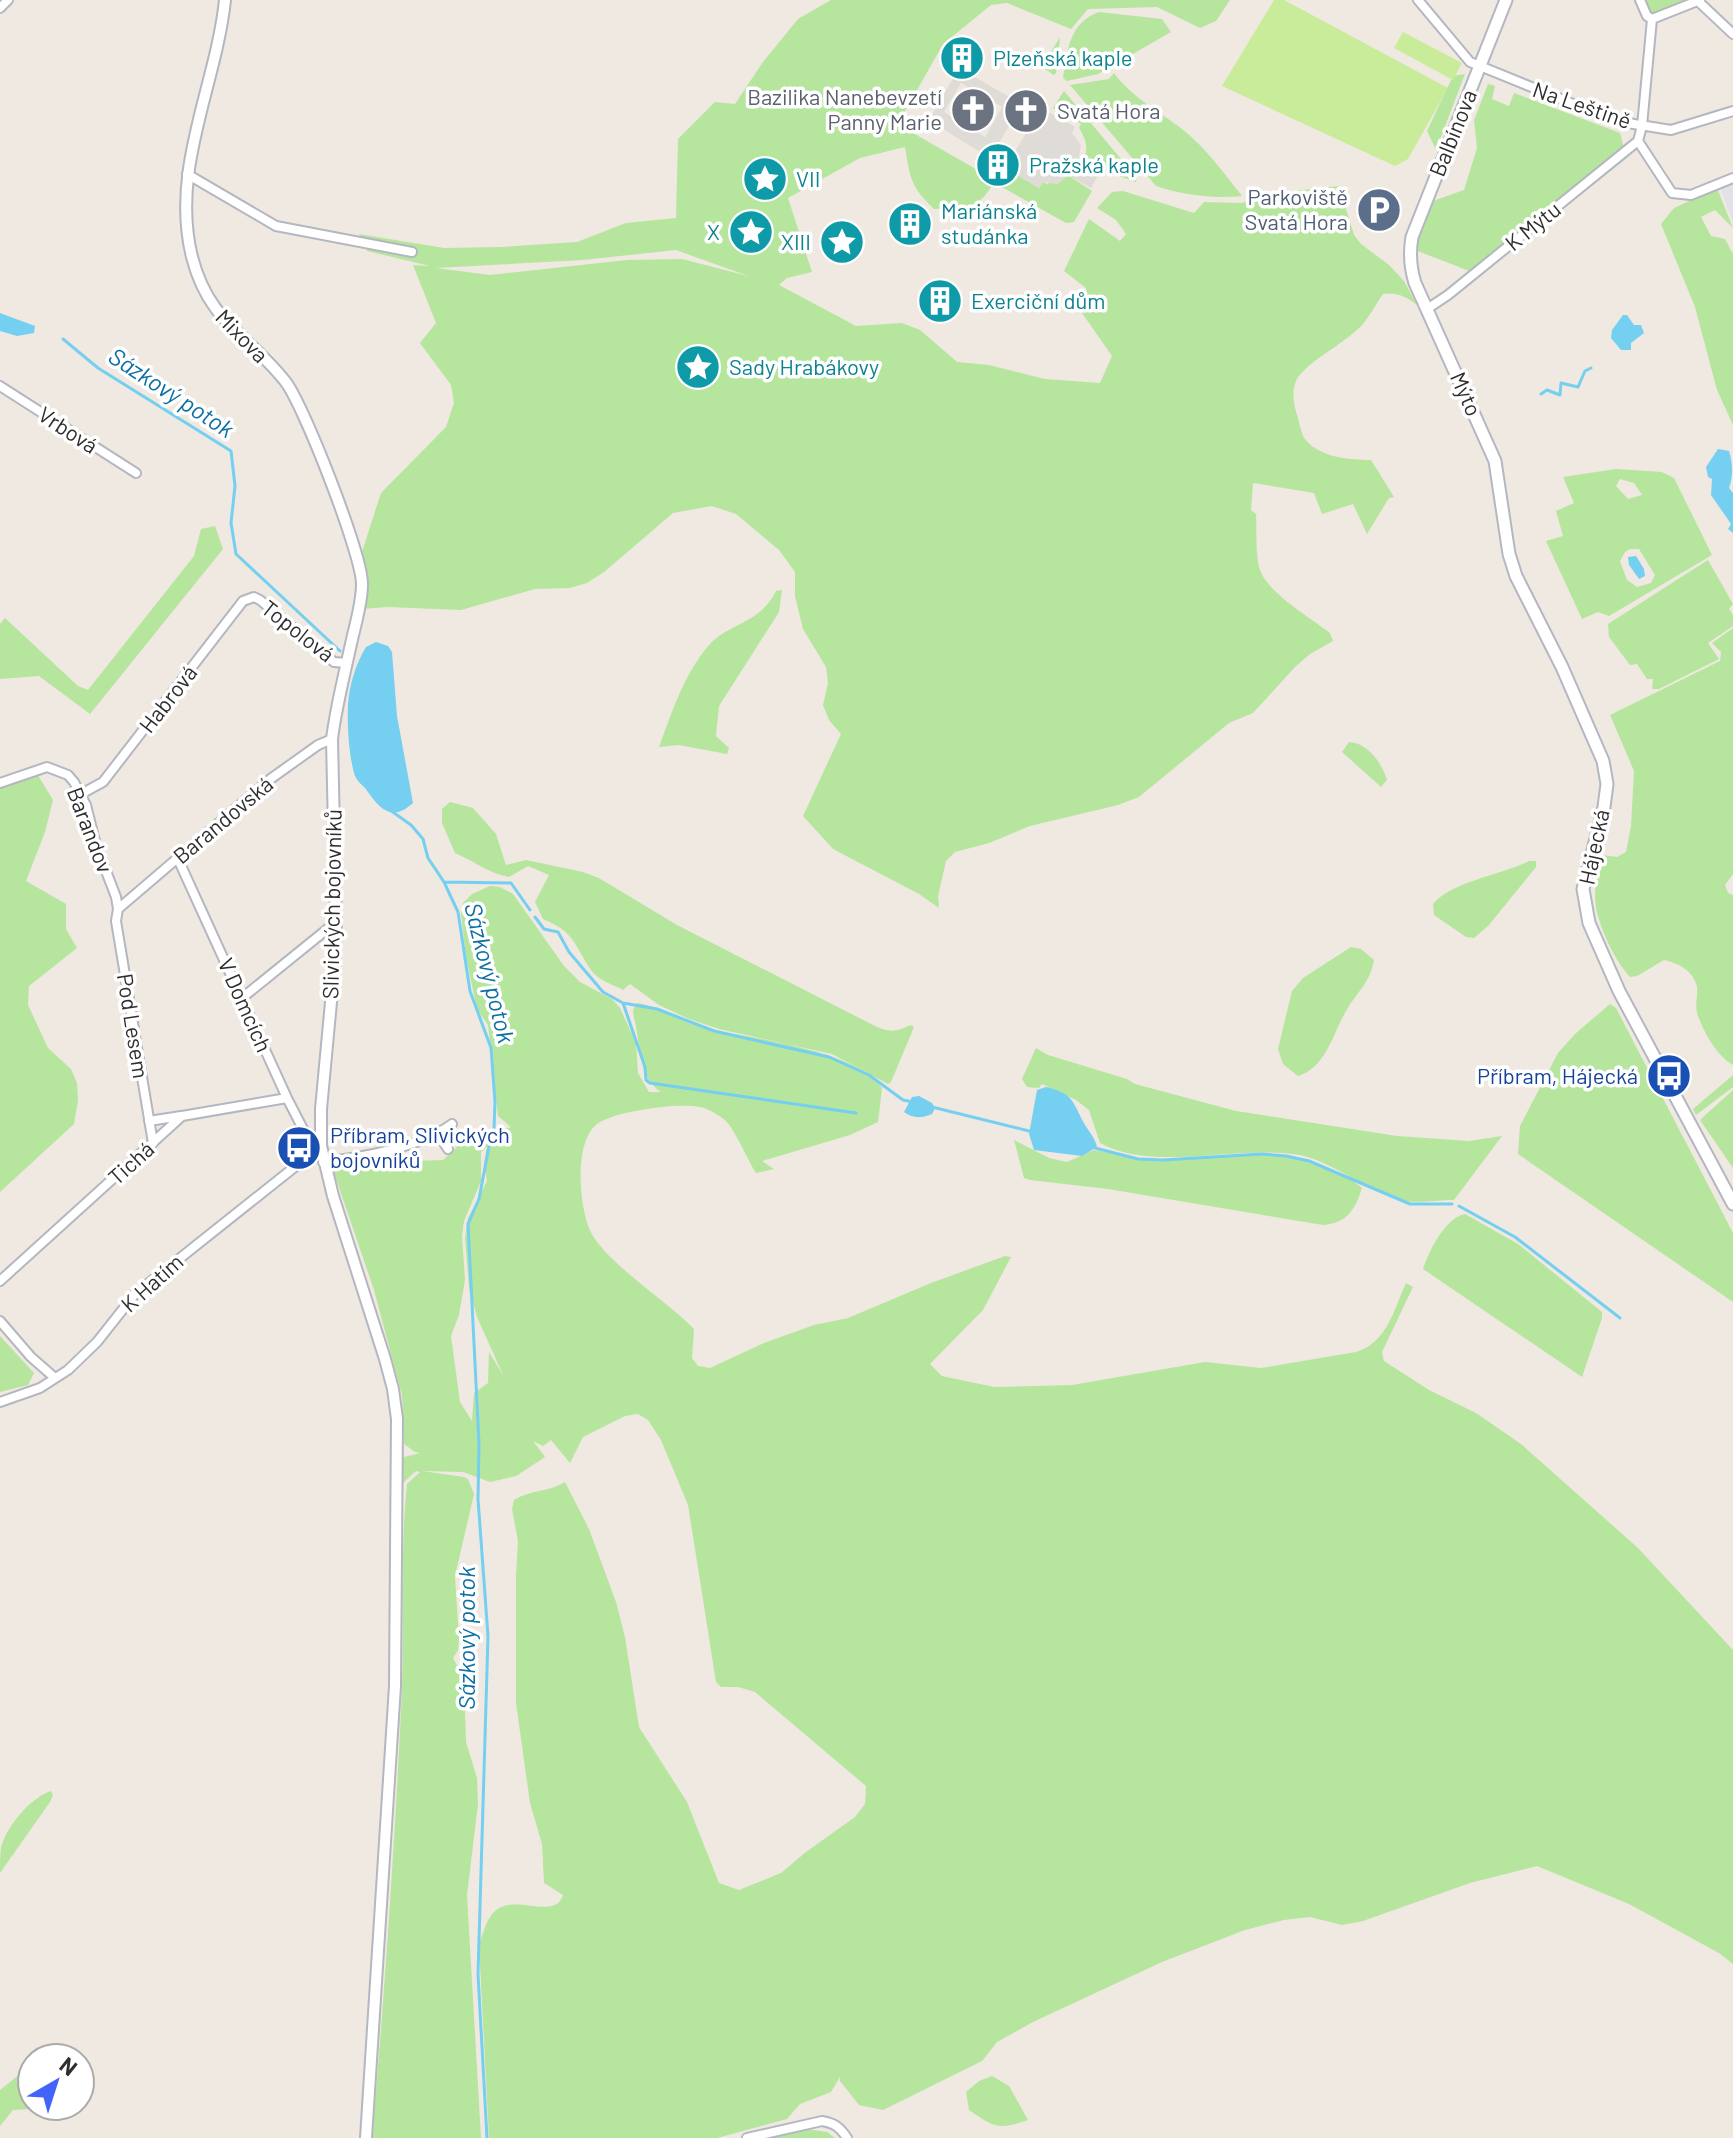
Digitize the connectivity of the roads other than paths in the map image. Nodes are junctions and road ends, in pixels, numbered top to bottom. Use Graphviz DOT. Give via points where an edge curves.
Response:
graph roads {
  1 [pos="8,0"];
  2 [pos="225,0"];
  3 [pos="1418,0"];
  4 [pos="1506,0"];
  5 [pos="1640,0"];
  6 [pos="1700,1"];
  7 [pos="0,8"];
  8 [pos="1652,19"];
  9 [pos="1733,34"];
  10 [pos="1479,67"];
  11 [pos="1733,111"];
  12 [pos="1642,126"];
  13 [pos="1638,141"];
  14 [pos="187,174"];
  15 [pos="1733,178"];
  16 [pos="412,252"];
  17 [pos="1411,268"];
  18 [pos="1427,309"];
  19 [pos="0,386"];
  20 [pos="136,473"];
  21 [pos="1504,524"];
  22 [pos="250,598"];
  23 [pos="358,613"];
  24 [pos="347,663"];
  25 [pos="332,739"];
  26 [pos="0,783"];
  27 [pos="81,794"];
  28 [pos="178,859"];
  29 [pos="118,909"];
  30 [pos="336,922"];
  31 [pos="242,998"];
  32 [pos="287,1098"];
  33 [pos="182,1116"];
  34 [pos="149,1121"];
  35 [pos="452,1124"];
  36 [pos="438,1134"];
  37 [pos="153,1143"];
  38 [pos="321,1146"];
  39 [pos="448,1149"];
  40 [pos="323,1162"];
  41 [pos="1733,1204"];
  42 [pos="0,1281"];
  43 [pos="0,1321"];
  44 [pos="55,1378"];
  45 [pos="0,1402"];
  46 [pos="366,2138"];
  47 [pos="747,2138"];
  48 [pos="847,2138"];
  1 -- 7 [label="street"];
  2 -- 14 [label="street, Mixova"];
  3 -- 10 [label="street"];
  4 -- 10 [label="main road, Balbínova"];
  5 -- 8 [label="street"];
  6 -- 8 [label="street"];
  6 -- 9 [label="street"];
  8 -- 12 [label="street"];
  10 -- 12 [label="street, Na Leštině" via="1615,121"];
  10 -- 17 [label="main road, Balbínova" via="1412,237"];
  11 -- 12 [label="street, Na Leštině" via="1671,130"];
  12 -- 13 [label="street"];
  13 -- 15 [label="street" via="1677,195 1691,195"];
  13 -- 18 [label="street, K Mýtu"];
  14 -- 16 [label="street" via="276,226"];
  14 -- 23 [label="street, Mixova" via="187,227 202,285 220,317 280,375 299,406 360,568"];
  17 -- 18 [label="main road, Mýto"];
  18 -- 21 [label="main road, Mýto" via="1495,461"];
  19 -- 20 [label="street, Vrbová"];
  21 -- 41 [label="main road, Hájecká" via="1516,576 1603,761 1604,807 1583,889 1589,923 1619,991"];
  22 -- 24 [label="street, Topolová" via="260,600 334,662"];
  22 -- 27 [label="street, Habrová" via="103,782"];
  23 -- 24 [label="street, Slivických bojovníků"];
  24 -- 25 [label="street, Slivických bojovníků"];
  25 -- 28 [label="street, Barandovská" via="269,780"];
  25 -- 30 [label="street, Slivických bojovníků"];
  26 -- 27 [label="street, Barandov" via="47,767 68,775"];
  27 -- 29 [label="street, Barandov"];
  28 -- 29 [label="street, Barandovská"];
  28 -- 31 [label="street, V Domcích"];
  29 -- 34 [label="street, Pod Lesem"];
  30 -- 31 [label="street"];
  30 -- 38 [label="street, Slivických bojovníků"];
  31 -- 32 [label="street, V Domcích"];
  32 -- 33 [label="street"];
  32 -- 38 [label="street, V Domcích" via="304,1131"];
  33 -- 34 [label="street"];
  33 -- 37 [label="street, Tichá"];
  34 -- 37 [label="street, Pod Lesem"];
  35 -- 36 [label="street"];
  36 -- 39 [label="street"];
  36 -- 40 [label="street"];
  37 -- 42 [label="street, Tichá"];
  38 -- 40 [label="street, Slivických bojovníků"];
  38 -- 44 [label="street, K Hatím" via="141,1288 81,1359"];
  40 -- 46 [label="street, Slivických bojovníků" via="385,1359 397,1419 395,1686"];
  43 -- 44 [label="street"];
  44 -- 45 [label="street, K Hatím"];
  47 -- 48 [label="street" via="822,2121"];
}
